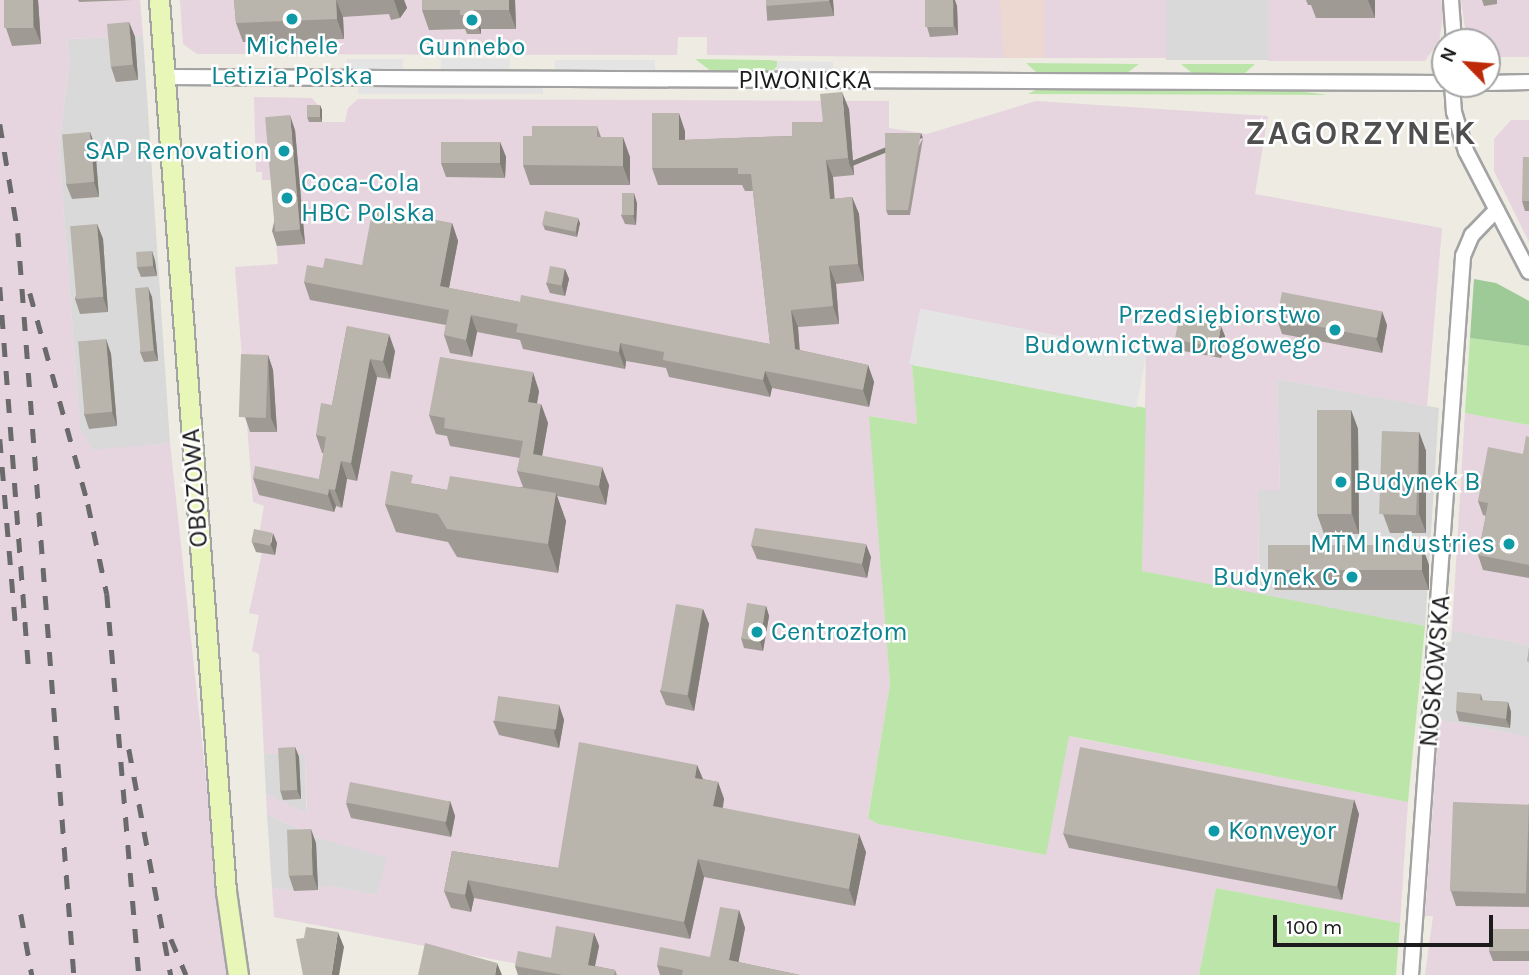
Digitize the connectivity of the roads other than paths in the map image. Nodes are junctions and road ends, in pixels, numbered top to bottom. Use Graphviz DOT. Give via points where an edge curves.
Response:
graph roads {
  1 [pos="159,0"];
  2 [pos="1451,0"];
  3 [pos="1453,28"];
  4 [pos="165,77"];
  5 [pos="1529,82"];
  6 [pos="1431,83"];
  7 [pos="1501,83"];
  8 [pos="1454,98"];
  9 [pos="1496,210"];
  10 [pos="1529,272"];
  11 [pos="238,975"];
  12 [pos="1411,975"];
  1 -- 4 [label="street, OBOZOWA"];
  2 -- 3 [label="street"];
  4 -- 6 [label="street, PIWONICKA"];
  4 -- 11 [label="street, OBOZOWA" via="226,891"];
  5 -- 7 [label="street"];
  8 -- 9 [label="street" via="1460,137"];
  9 -- 10 [label="street"];
  9 -- 12 [label="street, NOSKOWSKA" via="1472,235 1463,256"];
}
